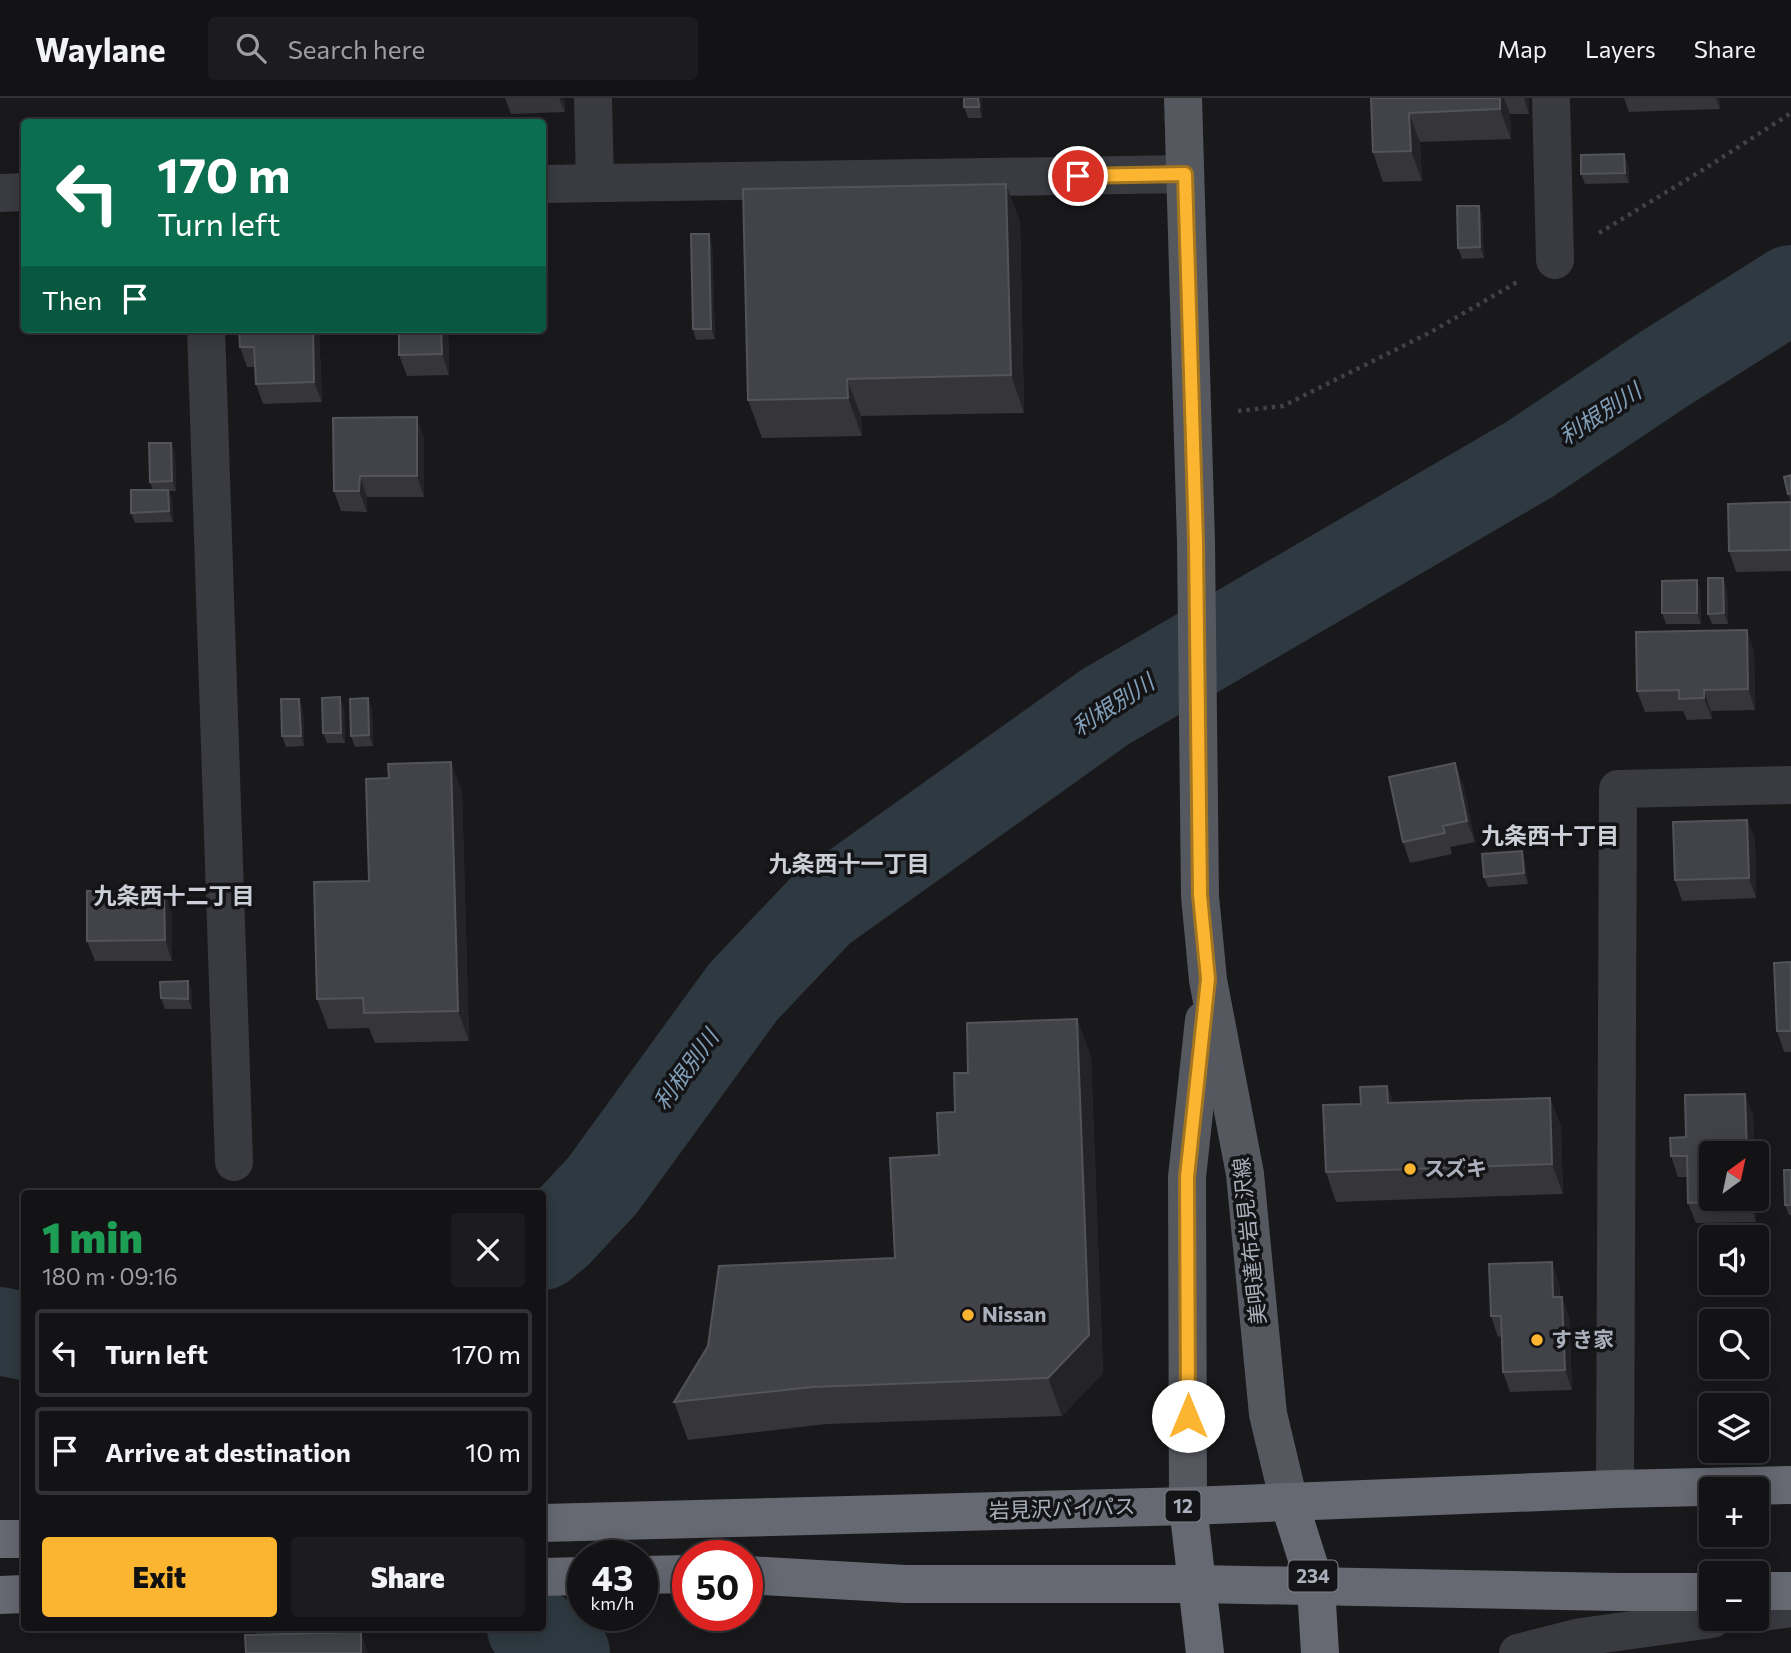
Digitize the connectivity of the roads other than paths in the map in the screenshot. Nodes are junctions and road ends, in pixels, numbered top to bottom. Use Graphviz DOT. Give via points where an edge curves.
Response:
graph roads {
  1 [pos="593,98"];
  2 [pos="1183,98"];
  3 [pos="1552,98"];
  4 [pos="1185,174"];
  5 [pos="595,183"];
  6 [pos="546,184"];
  7 [pos="21,192"];
  8 [pos="0,193"];
  9 [pos="1555,260"];
  10 [pos="205,333"];
  11 [pos="1791,785"];
  12 [pos="1208,979"];
  13 [pos="234,1162"];
  14 [pos="1791,1485"];
  15 [pos="1615,1489"];
  16 [pos="1289,1502"];
  17 [pos="1188,1506"];
  18 [pos="559,1523"];
  19 [pos="0,1539"];
  20 [pos="21,1539"];
  21 [pos="567,1576"];
  22 [pos="763,1576"];
  23 [pos="546,1577"];
  24 [pos="1198,1584"];
  25 [pos="1317,1587"];
  26 [pos="1769,1591"];
  27 [pos="1791,1591"];
  28 [pos="1699,1592"];
  29 [pos="21,1594"];
  30 [pos="0,1595"];
  31 [pos="1791,1608"];
  32 [pos="1769,1611"];
  33 [pos="1699,1621"];
  34 [pos="1205,1653"];
  35 [pos="1320,1653"];
  36 [pos="1518,1653"];
  1 -- 5 [label="street"];
  2 -- 4 [label="main road, 美唄達布岩見沢線"];
  3 -- 9 [label="street"];
  4 -- 5 [label="street"];
  4 -- 12 [label="main road, 美唄達布岩見沢線" via="1200,895"];
  5 -- 6 [label="street"];
  7 -- 8 [label="street"];
  10 -- 13 [label="street"];
  11 -- 15 [label="street" via="1618,789"];
  12 -- 16 [label="main road, 美唄達布岩見沢線" via="1244,1174 1268,1414"];
  12 -- 17 [label="main road, 美唄達布岩見沢線" via="1187,1177"];
  14 -- 15 [label="highway, 岩見沢バイパス / 12"];
  15 -- 16 [label="highway, 岩見沢バイパス / 12"];
  16 -- 17 [label="highway, 岩見沢バイパス / 12"];
  16 -- 25 [label="highway, 234"];
  17 -- 18 [label="highway, 岩見沢バイパス / 12"];
  17 -- 24 [label="highway"];
  19 -- 20 [label="highway"];
  21 -- 23 [label="highway"];
  22 -- 24 [label="highway" via="905,1584"];
  24 -- 25 [label="highway"];
  24 -- 34 [label="highway"];
  25 -- 28 [label="highway"];
  25 -- 35 [label="highway, 234"];
  26 -- 27 [label="highway"];
  29 -- 30 [label="highway"];
  31 -- 32 [label="street"];
  33 -- 36 [label="street" via="1581,1637"];
}
